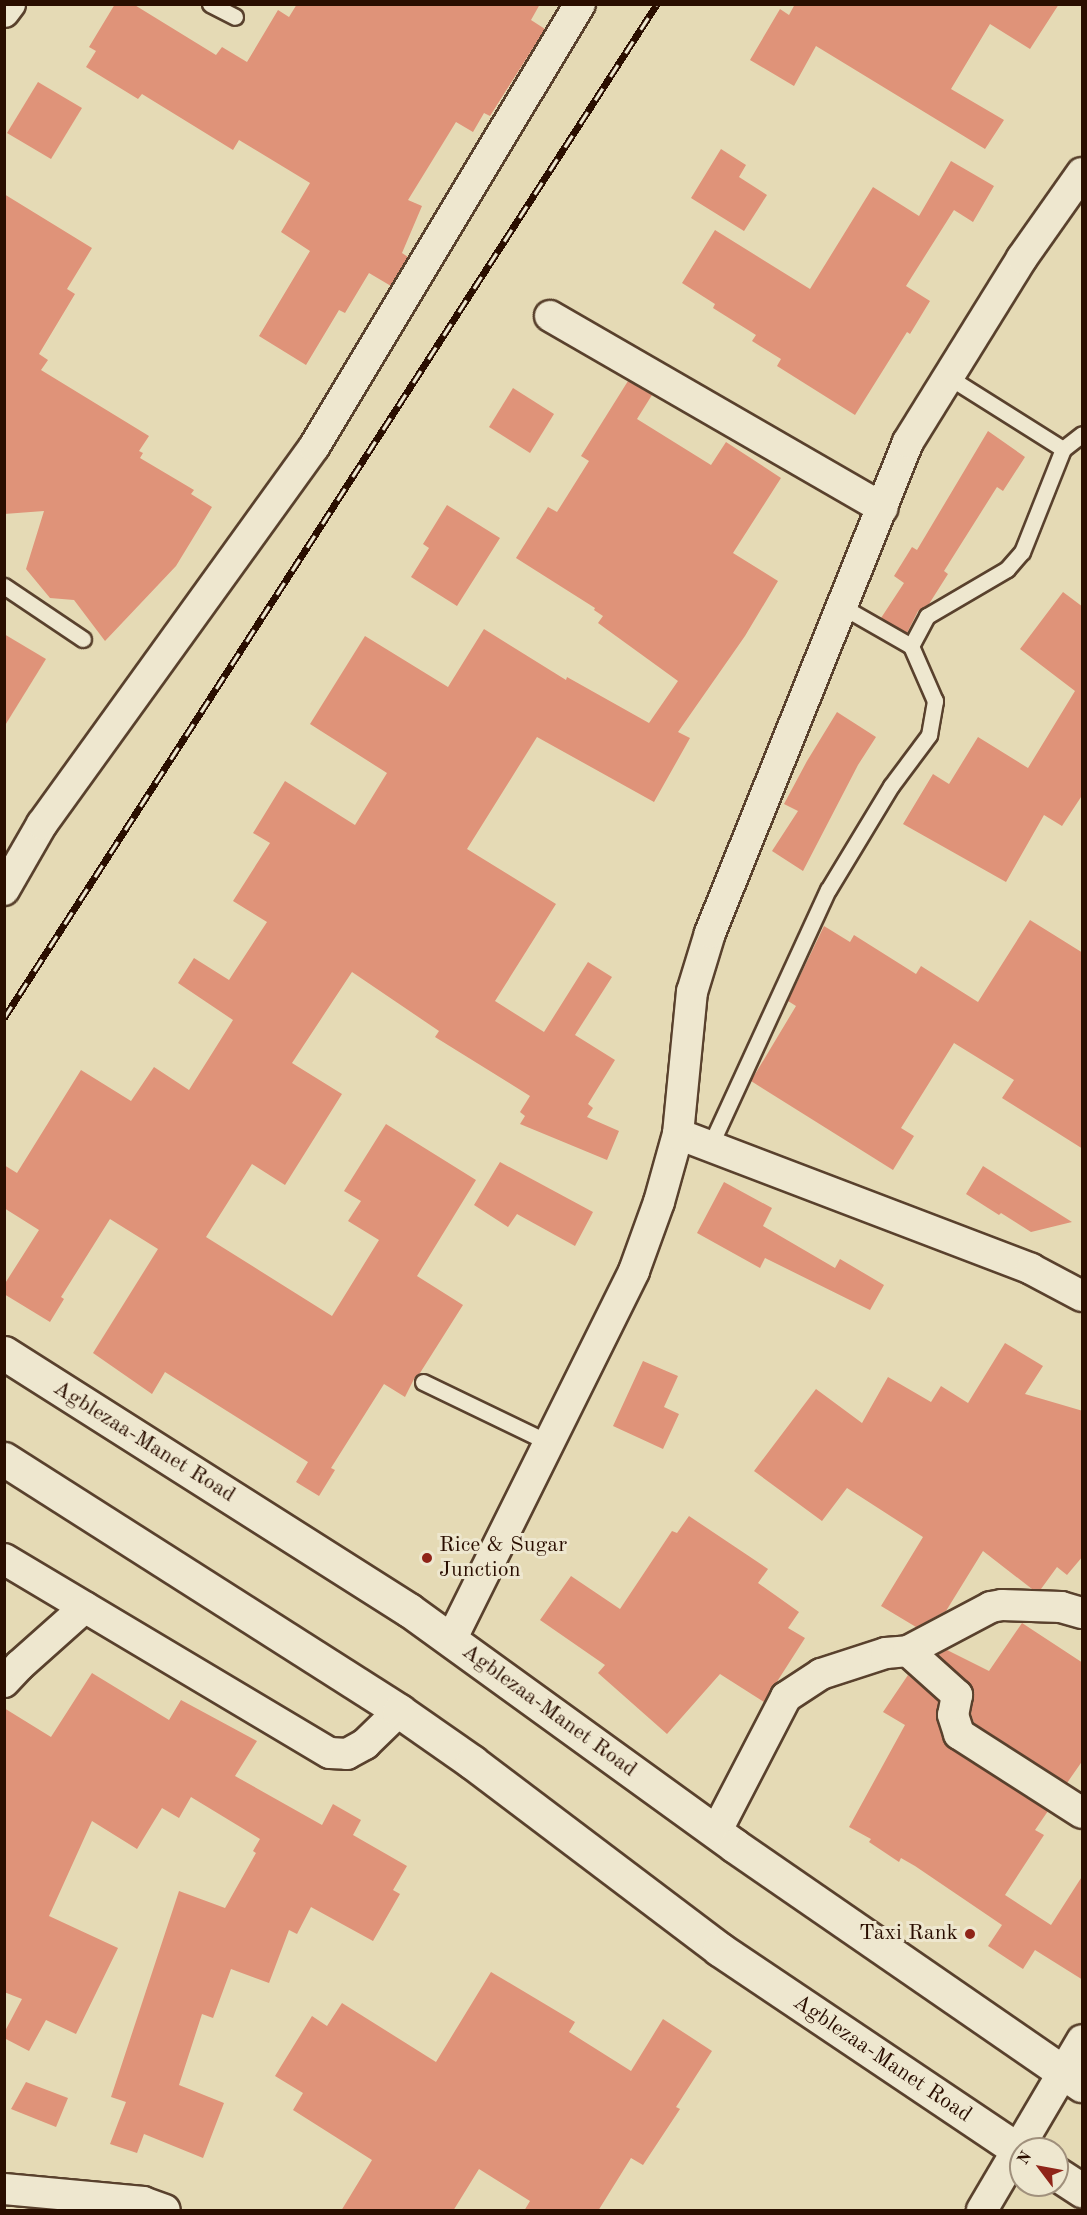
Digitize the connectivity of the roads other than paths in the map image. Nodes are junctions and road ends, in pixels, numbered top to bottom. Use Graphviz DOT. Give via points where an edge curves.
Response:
graph roads {
  1 [pos="10,4"];
  2 [pos="210,4"];
  3 [pos="580,4"];
  4 [pos="4,12"];
  5 [pos="235,17"];
  6 [pos="1083,173"];
  7 [pos="550,316"];
  8 [pos="947,376"];
  9 [pos="1083,434"];
  10 [pos="1063,449"];
  11 [pos="882,508"];
  12 [pos="4,586"];
  13 [pos="843,607"];
  14 [pos="83,639"];
  15 [pos="911,646"];
  16 [pos="4,890"];
  17 [pos="678,1134"];
  18 [pos="710,1146"];
  19 [pos="1083,1296"];
  20 [pos="4,1353"];
  21 [pos="423,1382"];
  22 [pos="550,1443"];
  23 [pos="4,1459"];
  24 [pos="4,1559"];
  25 [pos="85,1607"];
  26 [pos="1083,1613"];
  27 [pos="451,1640"];
  28 [pos="908,1651"];
  29 [pos="4,1682"];
  30 [pos="399,1711"];
  31 [pos="1083,1813"];
  32 [pos="716,1832"];
  33 [pos="1083,2040"];
  34 [pos="1072,2078"];
  35 [pos="1030,2137"];
  36 [pos="1009,2144"];
  37 [pos="1009,2168"];
  38 [pos="1069,2181"];
  39 [pos="4,2189"];
  40 [pos="1083,2190"];
  41 [pos="165,2211"];
  42 [pos="982,2211"];
  1 -- 4 [label="street"];
  2 -- 5 [label="lane"];
  3 -- 16 [label="street" via="314,447 42,824"];
  6 -- 8 [label="street" via="1022,258"];
  7 -- 11 [label="street"];
  8 -- 10 [label="lane"];
  8 -- 11 [label="street" via="909,442"];
  9 -- 10 [label="lane"];
  10 -- 15 [label="lane" via="1022,552 1007,569 927,616"];
  11 -- 13 [label="street"];
  12 -- 14 [label="lane"];
  13 -- 15 [label="lane"];
  13 -- 17 [label="street" via="710,933 692,992"];
  15 -- 18 [label="lane" via="935,701 929,735 891,786 828,890"];
  17 -- 18 [label="street"];
  17 -- 22 [label="street" via="634,1271"];
  18 -- 19 [label="street" via="1031,1269"];
  20 -- 27 [label="main road, Agblezaa-Manet Road"];
  21 -- 22 [label="lane"];
  22 -- 27 [label="street"];
  23 -- 30 [label="main road, Agblezaa-Manet Road"];
  24 -- 25 [label="street"];
  25 -- 29 [label="street"];
  25 -- 30 [label="street" via="330,1753 347,1754 365,1744"];
  26 -- 28 [label="street" via="1061,1607 990,1607"];
  27 -- 32 [label="main road, Agblezaa-Manet Road"];
  28 -- 31 [label="street" via="957,1695 953,1715 959,1734"];
  28 -- 32 [label="street" via="886,1653 820,1674 786,1697"];
  30 -- 36 [label="main road, Agblezaa-Manet Road" via="719,1949"];
  32 -- 34 [label="main road, Agblezaa-Manet Road"];
  33 -- 34 [label="street"];
  34 -- 35 [label="street"];
  37 -- 42 [label="street"];
  38 -- 40 [label="main road"];
  39 -- 41 [label="street" via="143,2202"];
}
